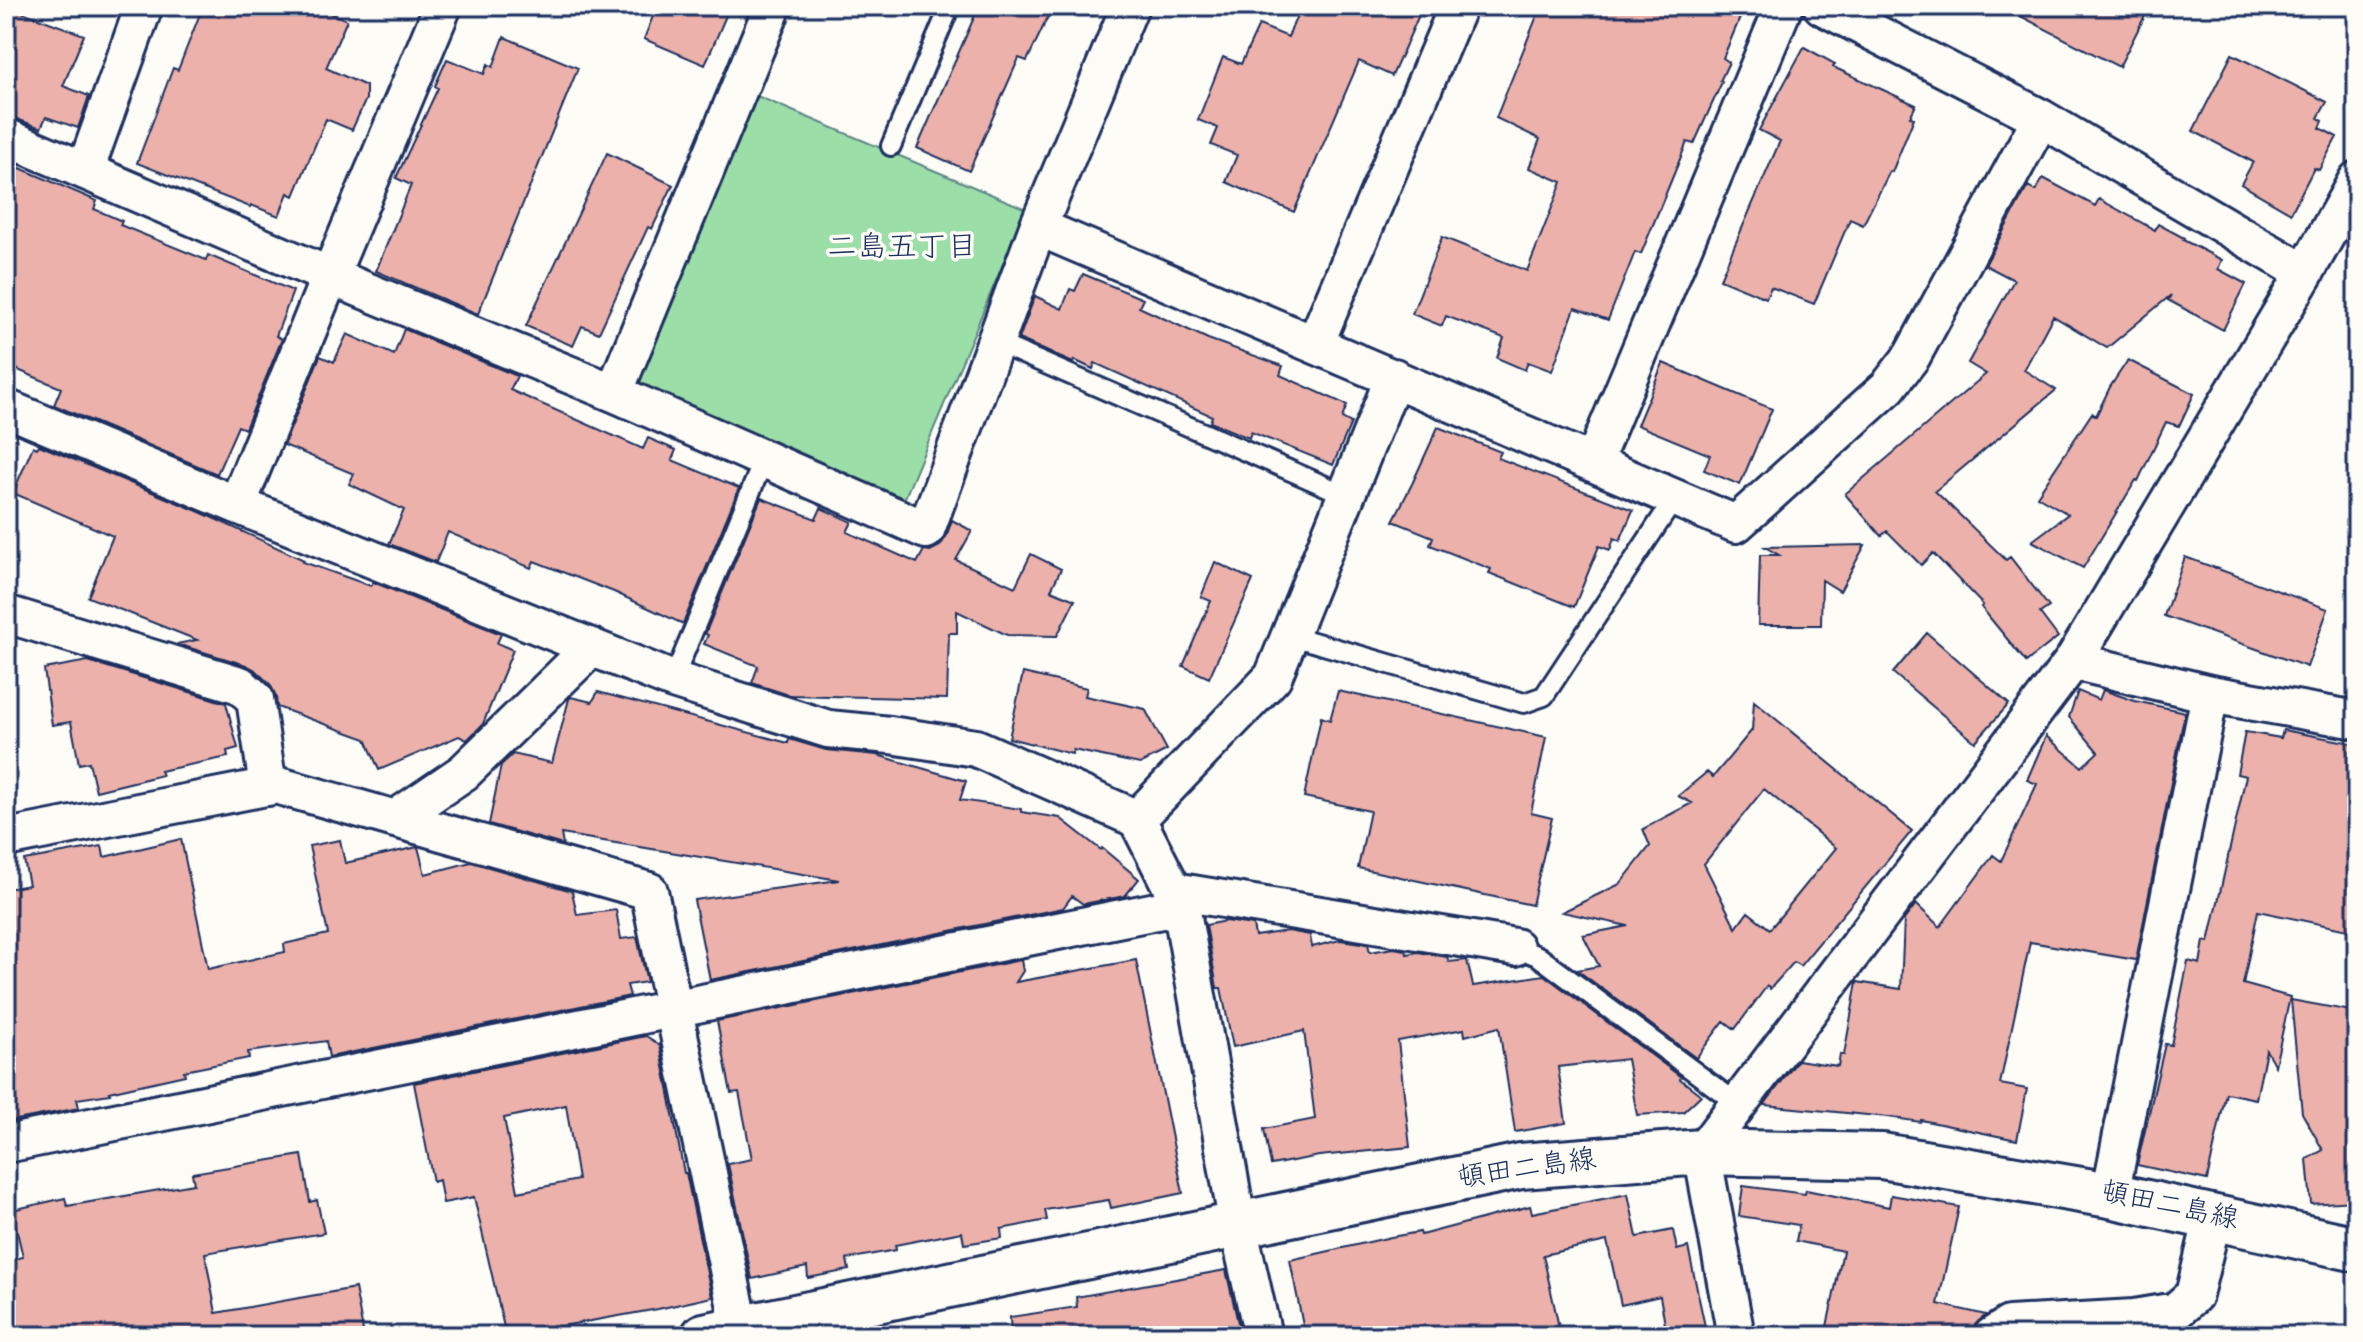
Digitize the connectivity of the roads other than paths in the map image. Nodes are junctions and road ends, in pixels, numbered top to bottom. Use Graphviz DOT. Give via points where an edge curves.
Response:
graph roads {
  1 [pos="144,6"];
  2 [pos="443,6"];
  3 [pos="773,6"];
  4 [pos="950,6"];
  5 [pos="1130,6"];
  6 [pos="1458,6"];
  7 [pos="1784,6"];
  8 [pos="1822,6"];
  9 [pos="2041,118"];
  10 [pos="6,137"];
  11 [pos="891,146"];
  12 [pos="85,171"];
  13 [pos="2357,180"];
  14 [pos="1038,227"];
  15 [pos="2305,273"];
  16 [pos="330,276"];
  17 [pos="995,342"];
  18 [pos="1315,344"];
  19 [pos="1394,377"];
  20 [pos="614,393"];
  21 [pos="6,408"];
  22 [pos="764,459"];
  23 [pos="1593,463"];
  24 [pos="1346,495"];
  25 [pos="1675,498"];
  26 [pos="237,505"];
  27 [pos="6,614"];
  28 [pos="1289,635"];
  29 [pos="592,647"];
  30 [pos="2073,661"];
  31 [pos="673,680"];
  32 [pos="2210,694"];
  33 [pos="2357,720"];
  34 [pos="268,787"];
  35 [pos="395,819"];
  36 [pos="1137,819"];
  37 [pos="6,838"];
  38 [pos="1178,898"];
  39 [pos="1515,947"];
  40 [pos="673,1010"];
  41 [pos="1738,1104"];
  42 [pos="6,1144"];
  43 [pos="1702,1152"];
  44 [pos="2110,1195"];
  45 [pos="2213,1217"];
  46 [pos="1238,1226"];
  47 [pos="2357,1249"];
  48 [pos="729,1333"];
  49 [pos="1263,1336"];
  50 [pos="1736,1336"];
  51 [pos="1992,1336"];
  1 -- 12 [label="street"];
  2 -- 16 [label="street"];
  3 -- 20 [label="street"];
  4 -- 11 [label="lane"];
  5 -- 14 [label="street"];
  6 -- 18 [label="street"];
  7 -- 23 [label="street"];
  8 -- 9 [label="street"];
  9 -- 15 [label="street"];
  9 -- 25 [label="street" via="1912,356 1888,387 1736,524"];
  10 -- 12 [label="street"];
  12 -- 16 [label="street"];
  13 -- 15 [label="street"];
  14 -- 17 [label="street"];
  14 -- 18 [label="street"];
  15 -- 30 [label="street"];
  16 -- 20 [label="street"];
  16 -- 26 [label="street"];
  17 -- 22 [label="street" via="926,530"];
  17 -- 24 [label="lane"];
  18 -- 19 [label="street"];
  19 -- 23 [label="street"];
  19 -- 24 [label="street"];
  20 -- 22 [label="street"];
  21 -- 26 [label="street"];
  22 -- 31 [label="lane"];
  23 -- 25 [label="street"];
  24 -- 28 [label="street"];
  25 -- 28 [label="lane" via="1544,696 1524,703"];
  26 -- 29 [label="street"];
  27 -- 34 [label="street" via="240,685 255,699"];
  28 -- 36 [label="street" via="1273,677"];
  29 -- 31 [label="street"];
  29 -- 35 [label="street" via="464,772"];
  30 -- 32 [label="street"];
  30 -- 41 [label="street"];
  31 -- 36 [label="street" via="828,729 976,748"];
  32 -- 33 [label="street"];
  32 -- 44 [label="street"];
  34 -- 35 [label="street"];
  34 -- 37 [label="street"];
  35 -- 40 [label="street" via="649,891"];
  36 -- 38 [label="street"];
  38 -- 39 [label="street"];
  38 -- 40 [label="street"];
  38 -- 46 [label="street"];
  39 -- 41 [label="lane" via="1538,956"];
  40 -- 42 [label="street"];
  40 -- 48 [label="street"];
  41 -- 43 [label="street"];
  43 -- 44 [label="main road, 頓田二島線" via="1882,1156"];
  43 -- 46 [label="main road, 頓田二島線" via="1521,1166"];
  43 -- 50 [label="street"];
  44 -- 45 [label="main road, 頓田二島線"];
  45 -- 47 [label="main road, 頓田二島線"];
  45 -- 51 [label="street" via="2194,1295 2176,1311 2009,1325"];
  46 -- 48 [label="main road, 頓田二島線"];
  46 -- 49 [label="street"];
}
